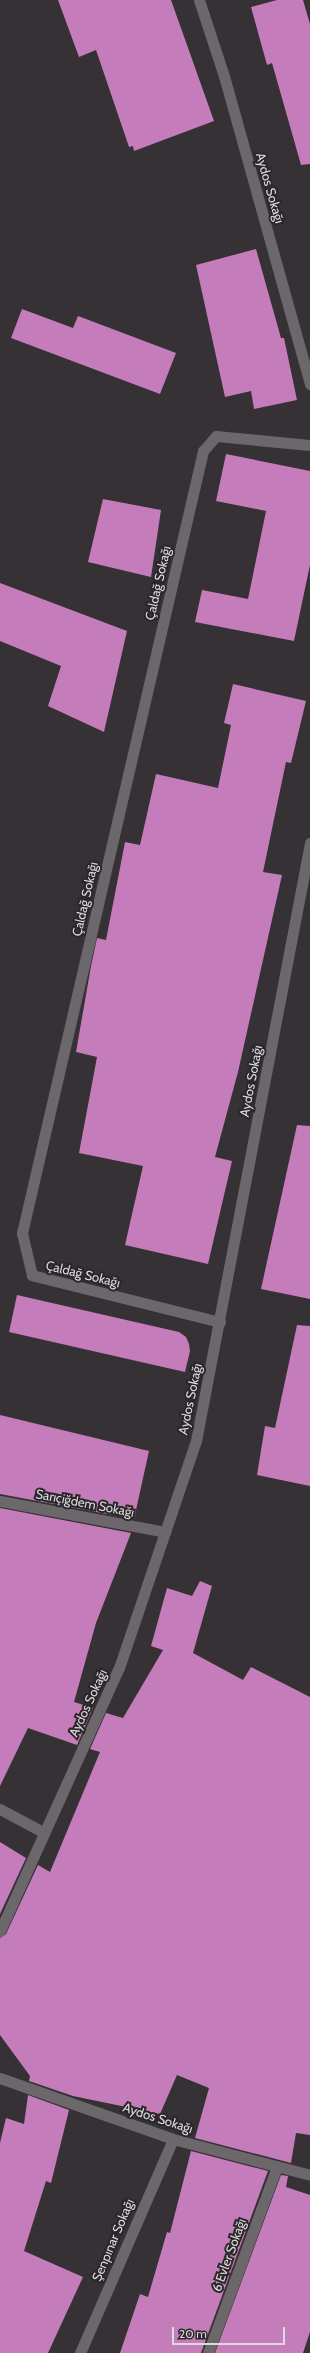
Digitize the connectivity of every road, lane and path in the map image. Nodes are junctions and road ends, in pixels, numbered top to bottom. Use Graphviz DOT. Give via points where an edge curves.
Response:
graph roads {
  1 [pos="199,0"];
  2 [pos="310,384"];
  3 [pos="310,445"];
  4 [pos="310,843"];
  5 [pos="220,1322"];
  6 [pos="0,1501"];
  7 [pos="165,1532"];
  8 [pos="0,1809"];
  9 [pos="43,1832"];
  10 [pos="0,1932"];
  11 [pos="0,2078"];
  12 [pos="173,2139"];
  13 [pos="277,2166"];
  14 [pos="310,2175"];
  15 [pos="80,2353"];
  16 [pos="208,2353"];
  1 -- 2 [label="street, Aydos Sokağı" via="224,76"];
  3 -- 5 [label="street, Çaldağ Sokağı" via="216,436 203,452 22,1233 32,1275"];
  4 -- 5 [label="street, Aydos Sokağı"];
  5 -- 7 [label="street, Aydos Sokağı" via="196,1441"];
  6 -- 7 [label="street, Sarıçiğdem Sokağı"];
  7 -- 9 [label="street, Aydos Sokağı" via="119,1668"];
  8 -- 9 [label="street"];
  9 -- 10 [label="street, Aydos Sokağı"];
  11 -- 12 [label="street, Aydos Sokağı"];
  12 -- 13 [label="street, Aydos Sokağı"];
  12 -- 15 [label="street, Şenpınar Sokağı"];
  13 -- 14 [label="street, Aydos Sokağı"];
  13 -- 16 [label="street, 6 Evler Sokağı"];
}
